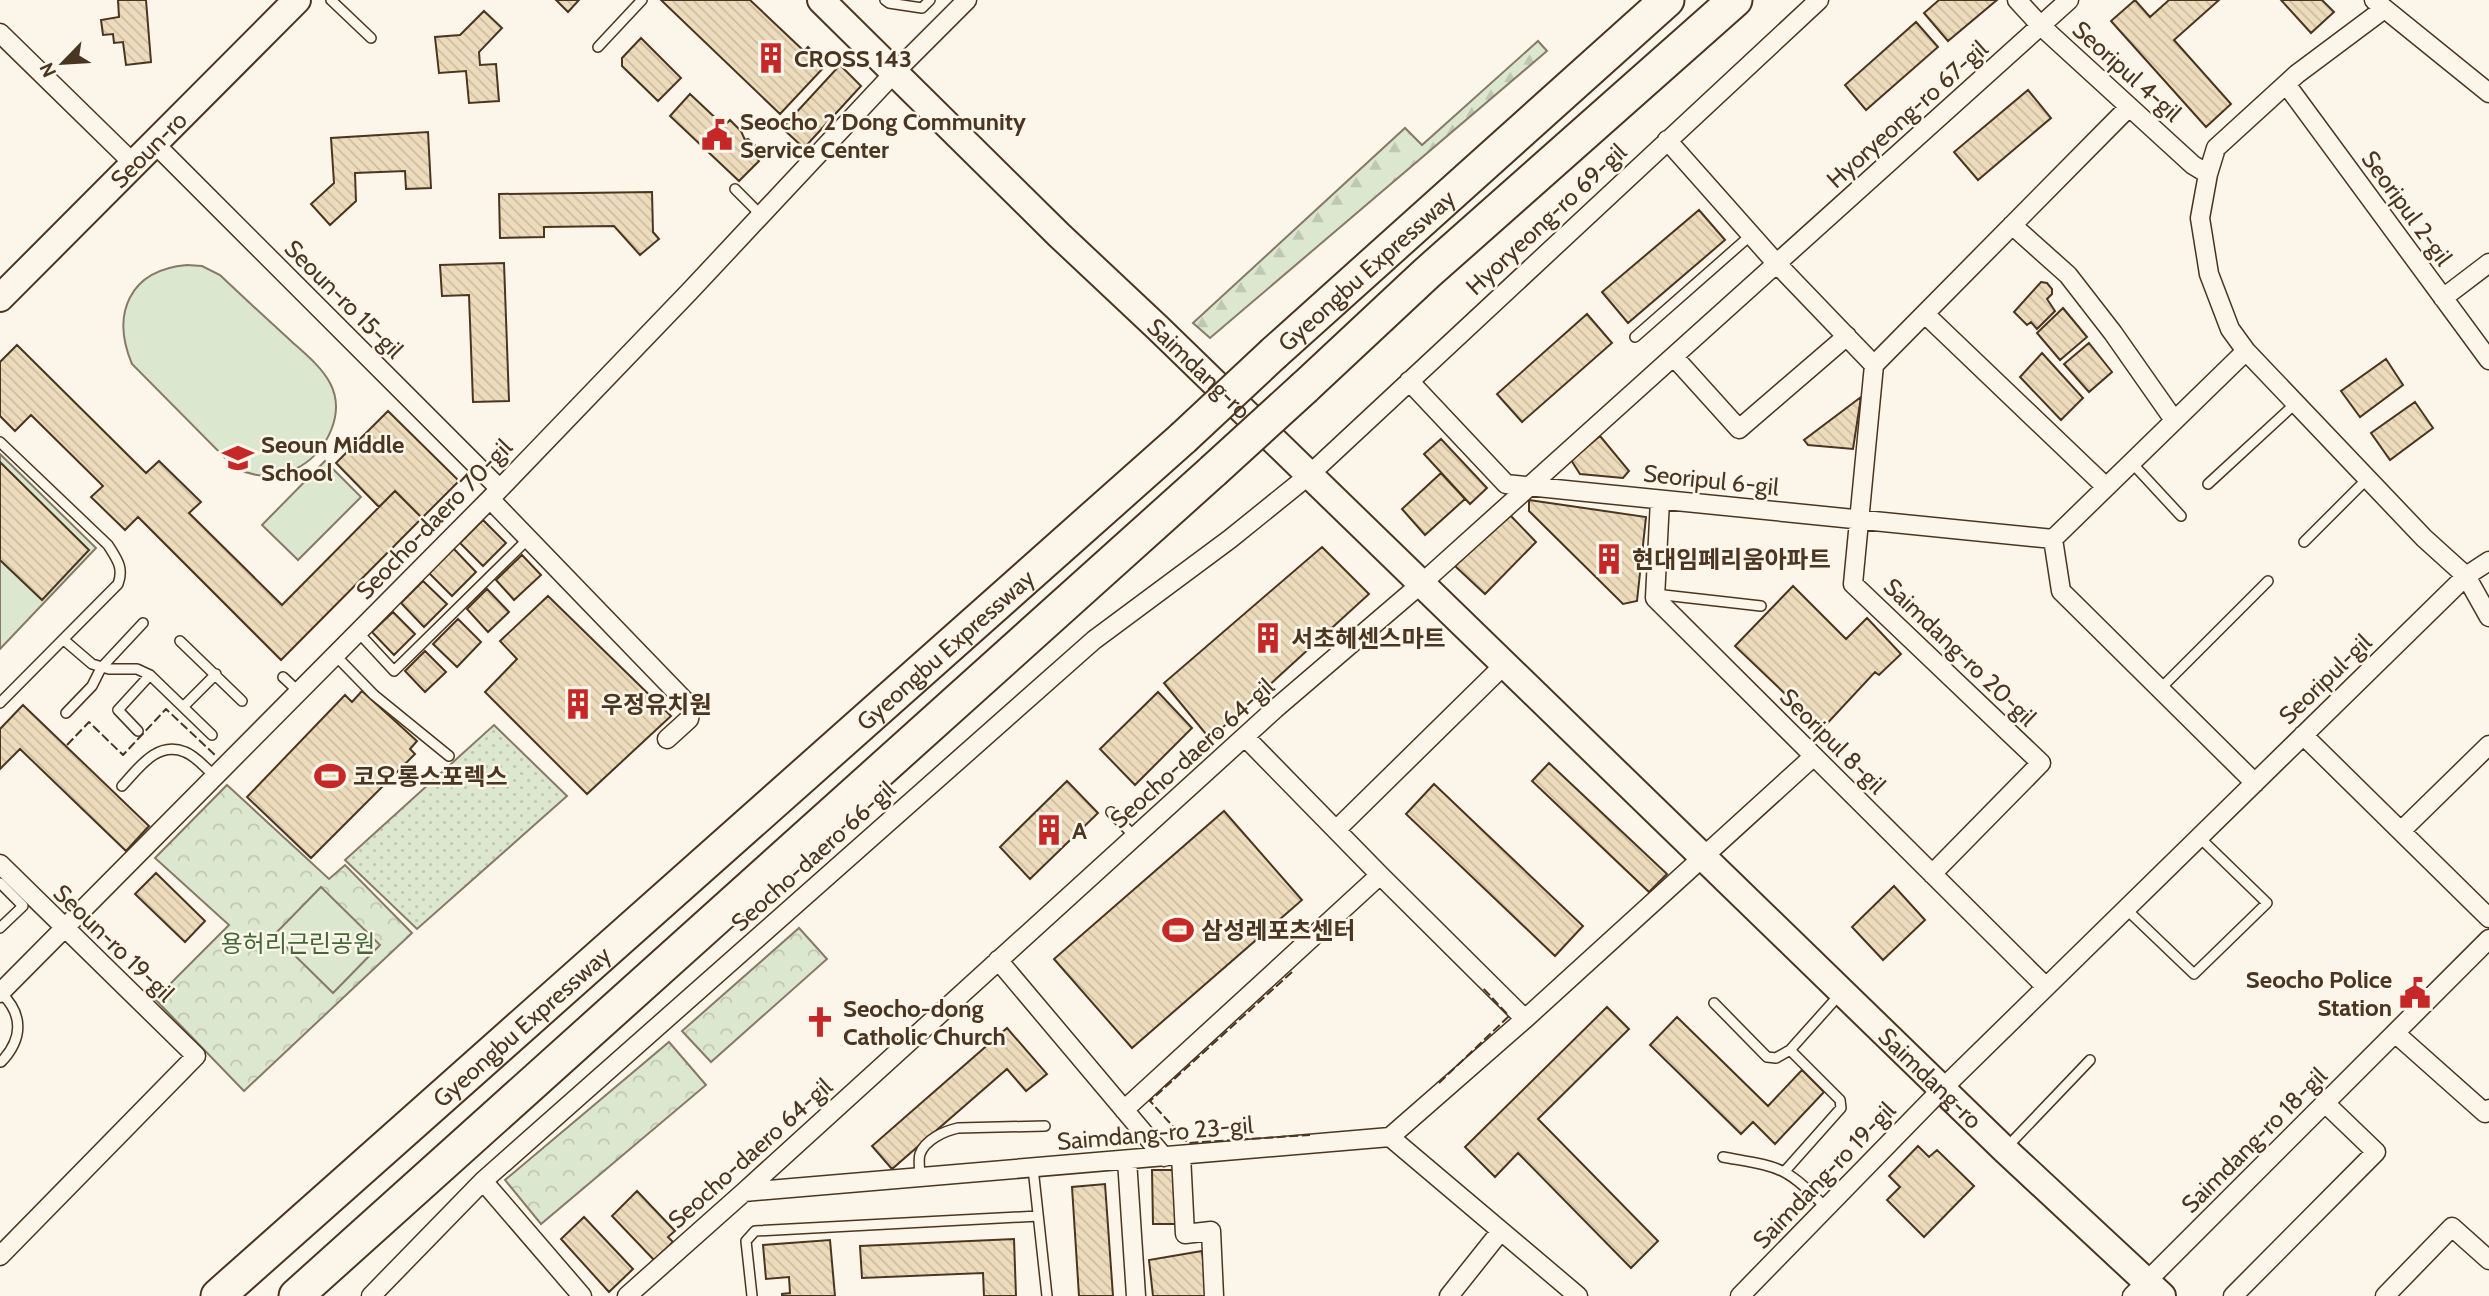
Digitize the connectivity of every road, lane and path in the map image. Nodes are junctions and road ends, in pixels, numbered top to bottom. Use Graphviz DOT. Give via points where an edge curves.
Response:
graph roads {
  1 [pos="297,0"];
  2 [pos="331,0"];
  3 [pos="642,0"];
  4 [pos="821,0"];
  5 [pos="886,0"];
  6 [pos="930,0"];
  7 [pos="967,0"];
  8 [pos="1667,0"];
  9 [pos="1735,0"];
  10 [pos="1819,0"];
  11 [pos="2017,0"];
  12 [pos="2069,0"];
  13 [pos="2379,5"];
  14 [pos="2040,26"];
  15 [pos="0,33"];
  16 [pos="371,38"];
  17 [pos="598,47"];
  18 [pos="895,72"];
  19 [pos="2286,84"];
  20 [pos="2489,93"];
  21 [pos="2129,107"];
  22 [pos="1667,140"];
  23 [pos="155,144"];
  24 [pos="134,164"];
  25 [pos="2207,174"];
  26 [pos="735,189"];
  27 [pos="761,215"];
  28 [pos="2012,225"];
  29 [pos="1751,235"];
  30 [pos="2489,263"];
  31 [pos="1777,264"];
  32 [pos="0,298"];
  33 [pos="2443,298"];
  34 [pos="1925,314"];
  35 [pos="1635,337"];
  36 [pos="1846,337"];
  37 [pos="2246,351"];
  38 [pos="1674,357"];
  39 [pos="2489,360"];
  40 [pos="1874,365"];
  41 [pos="1409,381"];
  42 [pos="2296,403"];
  43 [pos="2174,420"];
  44 [pos="0,442"];
  45 [pos="2131,462"];
  46 [pos="1308,475"];
  47 [pos="2368,478"];
  48 [pos="2208,484"];
  49 [pos="1526,487"];
  50 [pos="2106,487"];
  51 [pos="494,494"];
  52 [pos="1660,500"];
  53 [pos="2181,516"];
  54 [pos="1858,520"];
  55 [pos="528,539"];
  56 [pos="2053,539"];
  57 [pos="2304,542"];
  58 [pos="2489,561"];
  59 [pos="2466,576"];
  60 [pos="2268,581"];
  61 [pos="1421,584"];
  62 [pos="1655,594"];
  63 [pos="1761,606"];
  64 [pos="2489,617"];
  65 [pos="144,623"];
  66 [pos="358,632"];
  67 [pos="64,640"];
  68 [pos="180,641"];
  69 [pos="335,655"];
  70 [pos="1504,665"];
  71 [pos="101,668"];
  72 [pos="216,674"];
  73 [pos="150,675"];
  74 [pos="282,677"];
  75 [pos="2160,689"];
  76 [pos="299,692"];
  77 [pos="242,701"];
  78 [pos="0,704"];
  79 [pos="183,707"];
  80 [pos="66,713"];
  81 [pos="138,730"];
  82 [pos="212,735"];
  83 [pos="2303,735"];
  84 [pos="1246,738"];
  85 [pos="667,739"];
  86 [pos="2489,745"];
  87 [pos="449,756"];
  88 [pos="1814,756"];
  89 [pos="215,776"];
  90 [pos="2255,783"];
  91 [pos="122,786"];
  92 [pos="1111,812"];
  93 [pos="1336,830"];
  94 [pos="2401,831"];
  95 [pos="1135,837"];
  96 [pos="2199,837"];
  97 [pos="1703,858"];
  98 [pos="0,864"];
  99 [pos="1932,874"];
  100 [pos="1380,875"];
  101 [pos="0,883"];
  102 [pos="2126,909"];
  103 [pos="2489,918"];
  104 [pos="0,928"];
  105 [pos="63,928"];
  106 [pos="2489,939"];
  107 [pos="998,960"];
  108 [pos="2046,987"];
  109 [pos="1842,992"];
  110 [pos="0,993"];
  111 [pos="1714,1003"];
  112 [pos="1525,1018"];
  113 [pos="2395,1033"];
  114 [pos="1790,1050"];
  115 [pos="2090,1060"];
  116 [pos="1,1062"];
  117 [pos="1942,1088"];
  118 [pos="2325,1103"];
  119 [pos="2489,1109"];
  120 [pos="1124,1110"];
  121 [pos="1045,1126"];
  122 [pos="1390,1136"];
  123 [pos="2005,1150"];
  124 [pos="1173,1156"];
  125 [pos="1723,1157"];
  126 [pos="1127,1160"];
  127 [pos="1033,1168"];
  128 [pos="1785,1171"];
  129 [pos="920,1177"];
  130 [pos="483,1181"];
  131 [pos="744,1192"];
  132 [pos="1826,1208"];
  133 [pos="1038,1216"];
  134 [pos="1500,1232"];
  135 [pos="0,1256"];
  136 [pos="2489,1260"];
  137 [pos="1561,1282"];
  138 [pos="2147,1291"];
  139 [pos="218,1296"];
  140 [pos="296,1296"];
  141 [pos="371,1296"];
  142 [pos="582,1296"];
  143 [pos="627,1296"];
  144 [pos="752,1296"];
  145 [pos="1047,1296"];
  146 [pos="1136,1296"];
  147 [pos="1214,1296"];
  148 [pos="1449,1296"];
  149 [pos="1549,1296"];
  150 [pos="1578,1296"];
  151 [pos="1740,1296"];
  152 [pos="2233,1296"];
  153 [pos="2385,1296"];
  1 -- 23 [label="main road, Seoun-ro"];
  2 -- 16 [label="lane"];
  3 -- 17 [label="lane"];
  4 -- 18 [label="main road, Saimdang-ro"];
  5 -- 6 [label="lane" via="922,8"];
  7 -- 18 [label="street"];
  8 -- 139 [label="highway, Gyeongbu Expressway, bridge"];
  9 -- 140 [label="highway, Gyeongbu Expressway, bridge"];
  10 -- 22 [label="street, Hyoryeong-ro 69-gil"];
  11 -- 14 [label="street, Seoripul 4-gil"];
  12 -- 14 [label="street, Hyoryeong-ro 67-gil"];
  13 -- 19 [label="street"];
  13 -- 20 [label="street"];
  14 -- 21 [label="street, Seoripul 4-gil"];
  14 -- 31 [label="street, Hyoryeong-ro 67-gil"];
  15 -- 24 [label="street"];
  18 -- 27 [label="street, Seocho-daero 70-gil"];
  18 -- 46 [label="main road, Saimdang-ro"];
  19 -- 25 [label="street" via="2216,148"];
  19 -- 33 [label="street, Seoripul 2-gil"];
  21 -- 25 [label="street, Seoripul 4-gil"];
  21 -- 28 [label="street"];
  22 -- 29 [label="street"];
  22 -- 41 [label="street, Hyoryeong-ro 69-gil"];
  23 -- 24 [label="main road, Seoun-ro"];
  23 -- 51 [label="street, Seoun-ro 15-gil"];
  24 -- 32 [label="main road, Seoun-ro"];
  25 -- 37 [label="street" via="2200,218 2209,274 2230,328"];
  26 -- 27 [label="lane"];
  27 -- 51 [label="street, Seocho-daero 70-gil"];
  28 -- 34 [label="street"];
  28 -- 43 [label="street" via="2068,275"];
  29 -- 31 [label="street"];
  29 -- 35 [label="lane"];
  30 -- 33 [label="street"];
  31 -- 36 [label="street"];
  31 -- 38 [label="street, Hyoryeong-ro 67-gil"];
  33 -- 39 [label="street, Seoripul 2-gil"];
  34 -- 40 [label="street"];
  34 -- 50 [label="street"];
  36 -- 38 [label="street" via="1739,429"];
  36 -- 40 [label="street"];
  37 -- 42 [label="street"];
  37 -- 43 [label="street"];
  38 -- 49 [label="street, Hyoryeong-ro 67-gil"];
  40 -- 54 [label="street, Saimdang-ro 20-gil"];
  41 -- 46 [label="street, Hyoryeong-ro 69-gil"];
  41 -- 49 [label="street, Seoripul 6-gil" via="1506,484"];
  42 -- 47 [label="street"];
  42 -- 48 [label="lane"];
  43 -- 45 [label="street"];
  44 -- 67 [label="lane" via="108,545 120,563 118,584"];
  45 -- 50 [label="street"];
  45 -- 53 [label="lane"];
  46 -- 61 [label="main road, Saimdang-ro"];
  46 -- 130 [label="street, Seocho-daero 66-gil" via="1094,640"];
  47 -- 57 [label="lane"];
  47 -- 59 [label="street"];
  49 -- 52 [label="street, Seoripul 6-gil"];
  49 -- 61 [label="street, Hyoryeong-ro 67-gil"];
  50 -- 56 [label="street"];
  51 -- 55 [label="street, Seoun-ro 15-gil"];
  51 -- 66 [label="street, Seocho-daero 70-gil"];
  52 -- 54 [label="street, Seoripul 6-gil"];
  52 -- 62 [label="street"];
  54 -- 56 [label="street, Seoripul 6-gil"];
  54 -- 99 [label="street, Saimdang-ro 20-gil" via="1853,584 2041,763"];
  55 -- 66 [label="lane" via="394,671"];
  55 -- 85 [label="street, Seoun-ro 15-gil" via="687,703 689,719"];
  56 -- 75 [label="street" via="2061,591"];
  58 -- 59 [label="street, Seoripul-gil"];
  59 -- 64 [label="street"];
  59 -- 83 [label="street, Seoripul-gil"];
  60 -- 75 [label="lane"];
  61 -- 70 [label="main road, Saimdang-ro"];
  61 -- 84 [label="street, Seocho-daero 64-gil"];
  62 -- 63 [label="lane"];
  62 -- 88 [label="street, Seoripul 8-gil"];
  65 -- 71 [label="lane"];
  66 -- 69 [label="street, Seocho-daero 70-gil"];
  67 -- 71 [label="lane"];
  67 -- 78 [label="lane"];
  68 -- 72 [label="lane"];
  69 -- 76 [label="street, Seocho-daero 70-gil"];
  69 -- 87 [label="lane" via="374,695"];
  70 -- 93 [label="street"];
  70 -- 97 [label="main road, Saimdang-ro"];
  71 -- 73 [label="lane" via="126,668"];
  71 -- 80 [label="lane" via="92,686"];
  72 -- 77 [label="lane"];
  72 -- 79 [label="lane"];
  73 -- 79 [label="lane"];
  73 -- 81 [label="lane" via="118,710"];
  74 -- 76 [label="lane"];
  75 -- 90 [label="street"];
  76 -- 89 [label="street, Seocho-daero 70-gil"];
  79 -- 82 [label="lane"];
  83 -- 90 [label="street, Seoripul-gil"];
  83 -- 94 [label="street"];
  84 -- 93 [label="street"];
  84 -- 95 [label="street, Seocho-daero 64-gil"];
  86 -- 94 [label="street"];
  88 -- 97 [label="street"];
  88 -- 99 [label="street, Seoripul 8-gil"];
  89 -- 91 [label="lane" via="187,752 162,750"];
  89 -- 105 [label="street, Seocho-daero 70-gil"];
  90 -- 96 [label="street, Seoripul-gil"];
  92 -- 95 [label="lane"];
  93 -- 100 [label="street"];
  94 -- 103 [label="street"];
  95 -- 107 [label="street, Seocho-daero 64-gil"];
  96 -- 102 [label="street, Seoripul-gil"];
  96 -- 102 [label="lane" via="2267,904 2194,974"];
  97 -- 109 [label="main road, Saimdang-ro"];
  97 -- 112 [label="street"];
  98 -- 105 [label="street, Seoun-ro 19-gil"];
  99 -- 108 [label="street, Seoripul 8-gil"];
  100 -- 112 [label="street"];
  100 -- 120 [label="street"];
  101 -- 104 [label="lane" via="23,906"];
  102 -- 108 [label="street, Seoripul-gil"];
  105 -- 110 [label="street, Seocho-daero 70-gil"];
  105 -- 135 [label="street, Seoun-ro 19-gil" via="195,1056"];
  106 -- 113 [label="street, Saimdang-ro 18-gil"];
  107 -- 120 [label="street"];
  107 -- 131 [label="street, Seocho-daero 64-gil"];
  108 -- 117 [label="street, Seoripul-gil"];
  109 -- 114 [label="lane"];
  109 -- 117 [label="main road, Saimdang-ro"];
  110 -- 116 [label="lane" via="18,1017 14,1043"];
  111 -- 114 [label="lane" via="1767,1057 1776,1058"];
  112 -- 122 [label="street"];
  113 -- 118 [label="street, Saimdang-ro 18-gil"];
  113 -- 119 [label="street" via="2485,1113"];
  114 -- 128 [label="lane" via="1840,1100 1841,1108"];
  115 -- 123 [label="lane"];
  117 -- 123 [label="main road, Saimdang-ro"];
  117 -- 132 [label="street, Saimdang-ro 19-gil"];
  118 -- 138 [label="street, Saimdang-ro 18-gil"];
  118 -- 152 [label="street" via="2376,1152"];
  120 -- 124 [label="street"];
  121 -- 129 [label="lane" via="946,1130 920,1155"];
  122 -- 124 [label="street, Saimdang-ro 23-gil"];
  122 -- 134 [label="street"];
  123 -- 138 [label="main road, Saimdang-ro"];
  124 -- 126 [label="street, Saimdang-ro 23-gil"];
  124 -- 147 [label="street" via="1185,1234 1211,1231"];
  125 -- 128 [label="lane"];
  126 -- 127 [label="street, Saimdang-ro 23-gil"];
  126 -- 146 [label="street"];
  127 -- 129 [label="street, Saimdang-ro 23-gil"];
  127 -- 133 [label="lane"];
  128 -- 132 [label="lane"];
  129 -- 131 [label="street, Saimdang-ro 23-gil"];
  130 -- 141 [label="street, Seocho-daero 66-gil"];
  130 -- 142 [label="street"];
  131 -- 143 [label="street, Seocho-daero 64-gil"];
  132 -- 151 [label="street, Saimdang-ro 19-gil"];
  133 -- 144 [label="lane" via="755,1231 746,1241"];
  133 -- 145 [label="lane"];
  134 -- 137 [label="street"];
  134 -- 148 [label="street"];
  136 -- 153 [label="street" via="2452,1227"];
  137 -- 149 [label="street"];
  137 -- 150 [label="street"];
}
